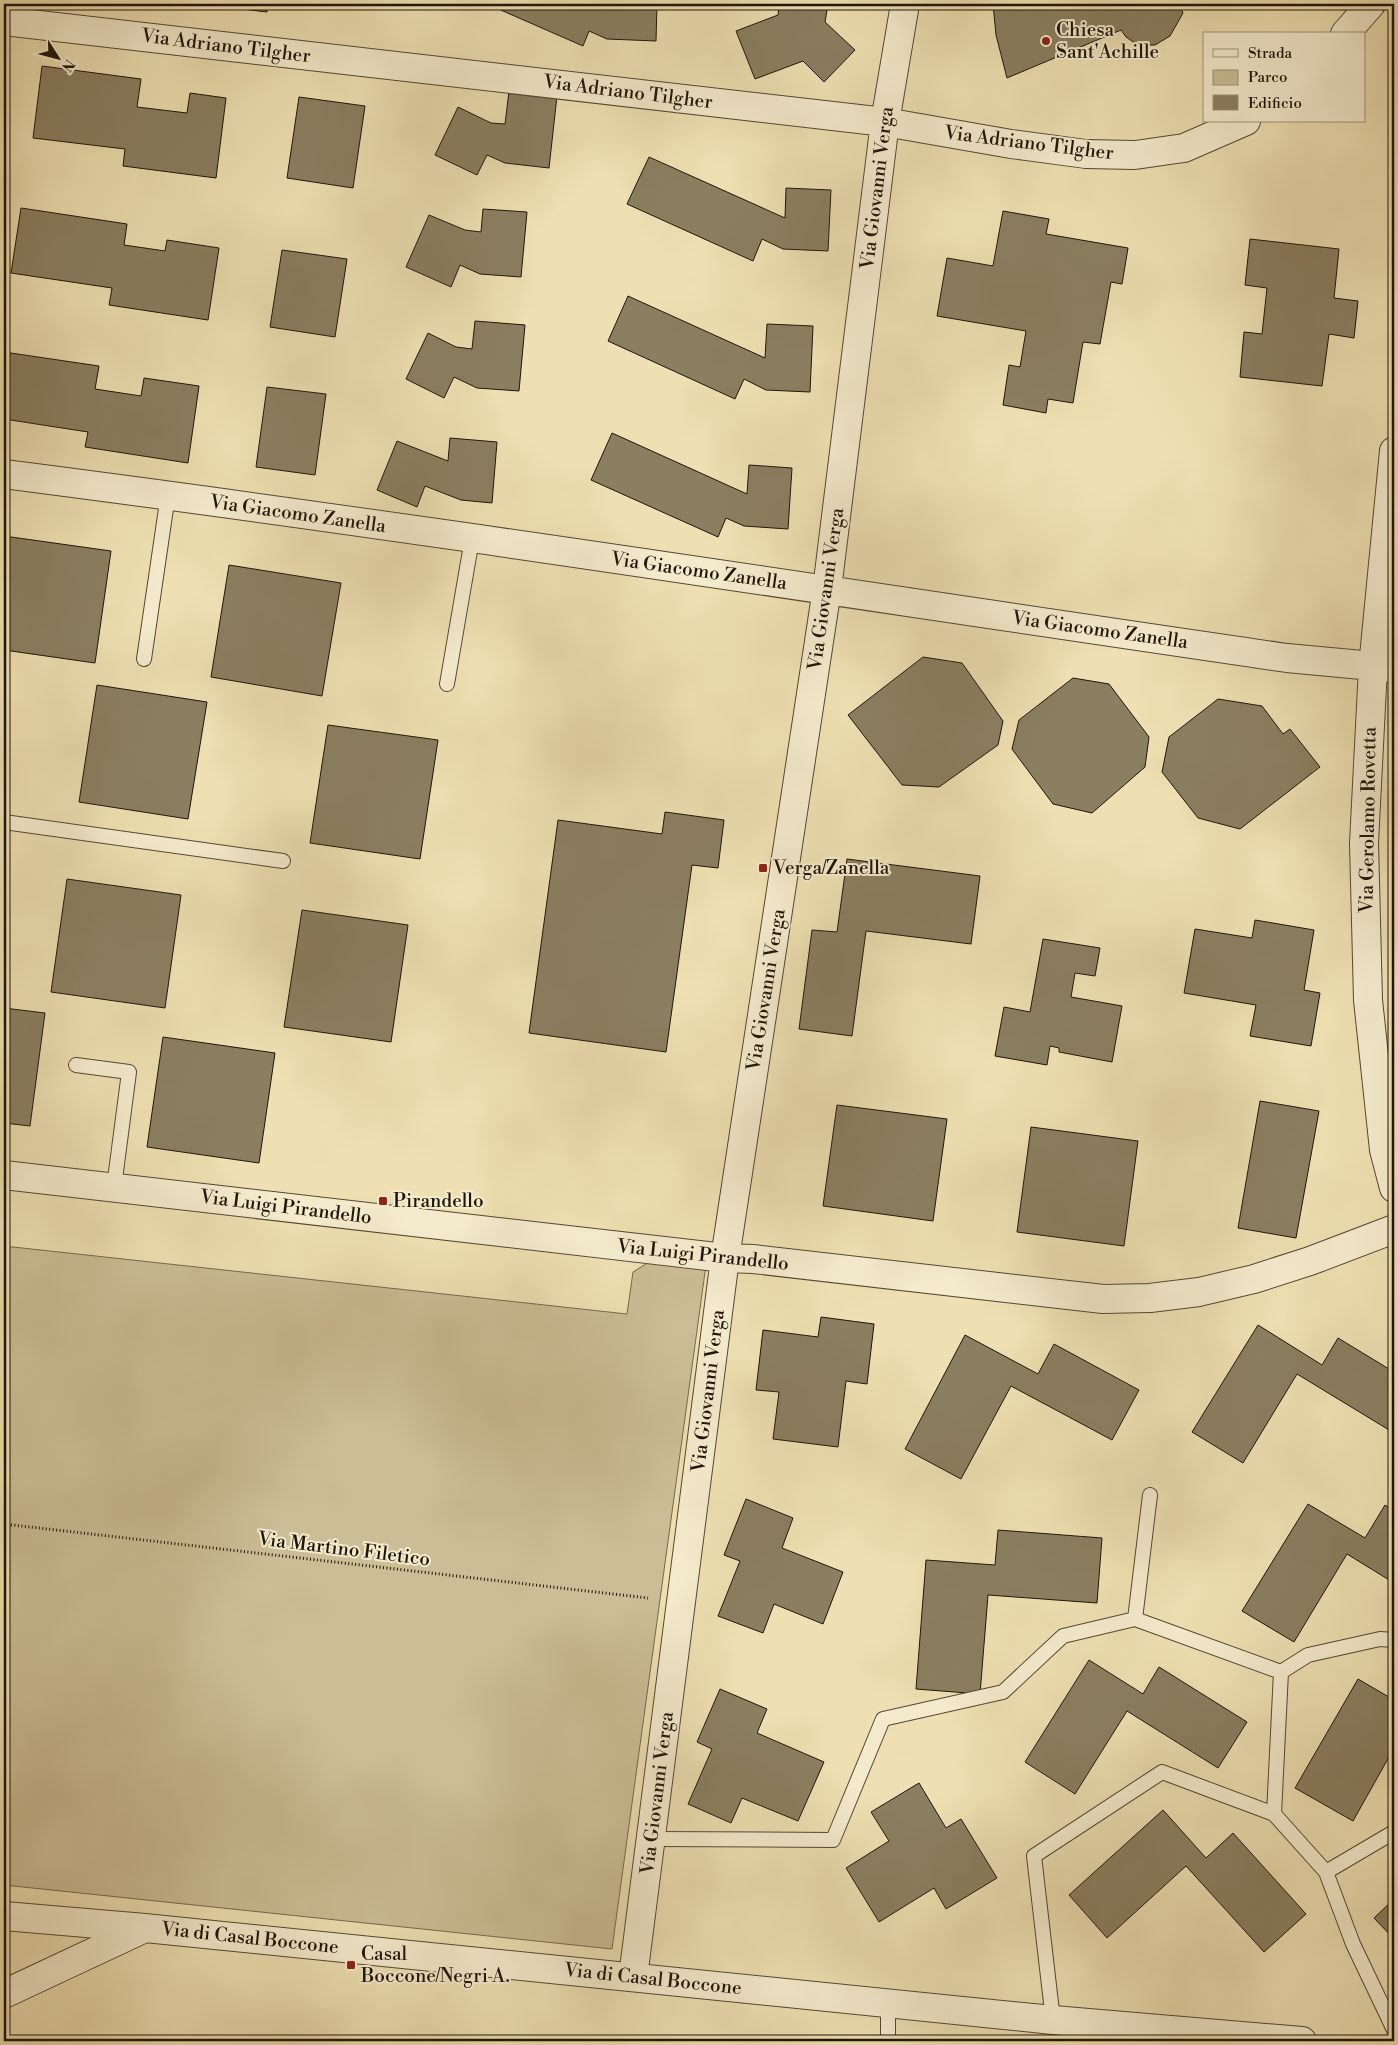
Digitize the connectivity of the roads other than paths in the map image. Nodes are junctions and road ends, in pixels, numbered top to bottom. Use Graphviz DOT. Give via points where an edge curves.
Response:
graph roads {
  1 [pos="6,4"];
  2 [pos="905,4"];
  3 [pos="1372,4"];
  4 [pos="4,21"];
  5 [pos="1347,32"];
  6 [pos="885,122"];
  7 [pos="1244,122"];
  8 [pos="1394,451"];
  9 [pos="4,474"];
  10 [pos="168,495"];
  11 [pos="472,538"];
  12 [pos="827,589"];
  13 [pos="144,659"];
  14 [pos="1383,668"];
  15 [pos="447,684"];
  16 [pos="4,822"];
  17 [pos="283,861"];
  18 [pos="76,1064"];
  19 [pos="4,1175"];
  20 [pos="114,1187"];
  21 [pos="1394,1188"];
  22 [pos="1394,1229"];
  23 [pos="725,1258"];
  24 [pos="1150,1495"];
  25 [pos="1135,1619"];
  26 [pos="1394,1640"];
  27 [pos="1281,1672"];
  28 [pos="1274,1814"];
  29 [pos="1394,1832"];
  30 [pos="651,1839"];
  31 [pos="1326,1872"];
  32 [pos="4,1916"];
  33 [pos="145,1928"];
  34 [pos="633,1977"];
  35 [pos="4,1994"];
  36 [pos="888,2004"];
  37 [pos="1054,2020"];
  38 [pos="1394,2030"];
  39 [pos="888,2041"];
  40 [pos="1302,2041"];
  1 -- 4 [label="street"];
  2 -- 6 [label="street, Via Giovanni Verga"];
  3 -- 5 [label="street"];
  4 -- 6 [label="street, Via Adriano Tilgher"];
  6 -- 7 [label="street, Via Adriano Tilgher" via="1067,152 1135,155 1184,148"];
  6 -- 12 [label="street, Via Giovanni Verga"];
  8 -- 14 [label="street, Via Gerolamo Rovetta"];
  9 -- 10 [label="street, Via Giacomo Zanella"];
  10 -- 11 [label="street, Via Giacomo Zanella"];
  10 -- 13 [label="lane"];
  11 -- 12 [label="street, Via Giacomo Zanella"];
  11 -- 15 [label="lane"];
  12 -- 14 [label="street, Via Giacomo Zanella" via="1258,653"];
  12 -- 23 [label="street, Via Giovanni Verga"];
  14 -- 21 [label="street, Via Gerolamo Rovetta" via="1364,843 1368,1000 1384,1150"];
  16 -- 17 [label="lane"];
  18 -- 20 [label="lane" via="129,1072"];
  19 -- 20 [label="street, Via Luigi Pirandello"];
  20 -- 23 [label="street, Via Luigi Pirandello"];
  22 -- 23 [label="street, Via Luigi Pirandello" via="1254,1278 1199,1292 1150,1298 1103,1300"];
  23 -- 30 [label="street, Via Giovanni Verga"];
  24 -- 25 [label="lane"];
  25 -- 27 [label="lane"];
  25 -- 30 [label="lane" via="1063,1636 1003,1692 883,1719 833,1840"];
  26 -- 27 [label="lane" via="1380,1639 1308,1655"];
  27 -- 28 [label="lane"];
  28 -- 31 [label="lane"];
  28 -- 37 [label="lane" via="1162,1772 1034,1856"];
  29 -- 31 [label="lane"];
  30 -- 34 [label="street, Via Giovanni Verga"];
  31 -- 38 [label="lane" via="1353,1944"];
  32 -- 33 [label="street, Via di Casal Boccone"];
  33 -- 34 [label="street, Via di Casal Boccone"];
  33 -- 35 [label="street"];
  34 -- 36 [label="street, Via di Casal Boccone"];
  36 -- 37 [label="street, Via di Casal Boccone"];
  36 -- 39 [label="lane"];
  37 -- 40 [label="street, Via di Casal Boccone"];
}
